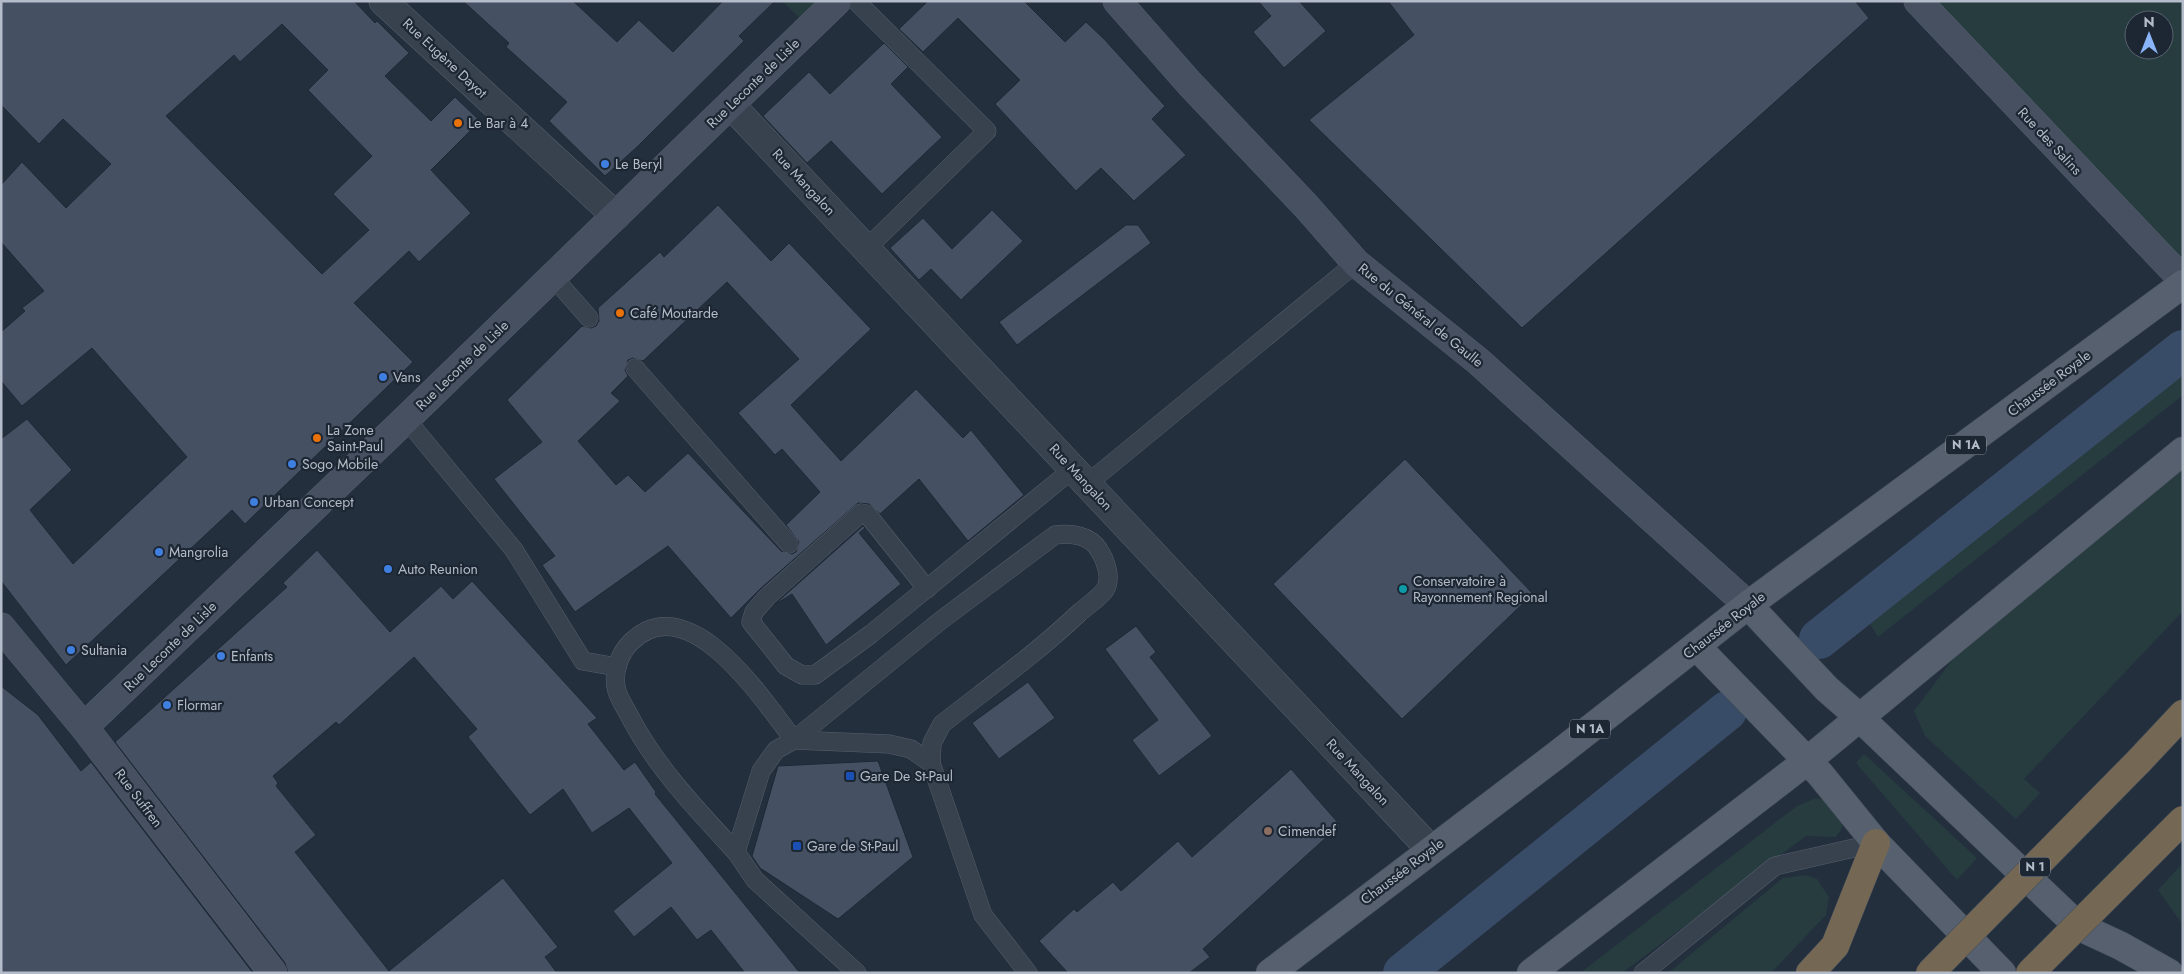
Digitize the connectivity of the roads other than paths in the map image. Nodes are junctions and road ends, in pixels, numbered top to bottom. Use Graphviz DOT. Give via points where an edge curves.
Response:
graph roads {
  1 [pos="384,1"];
  2 [pos="837,1"];
  3 [pos="856,1"];
  4 [pos="1117,1"];
  5 [pos="1918,1"];
  6 [pos="731,104"];
  7 [pos="616,216"];
  8 [pos="866,249"];
  9 [pos="1356,263"];
  10 [pos="553,277"];
  11 [pos="2183,282"];
  12 [pos="590,318"];
  13 [pos="635,368"];
  14 [pos="406,419"];
  15 [pos="2183,451"];
  16 [pos="1080,477"];
  17 [pos="789,544"];
  18 [pos="927,589"];
  19 [pos="1748,605"];
  20 [pos="5,635"];
  21 [pos="1696,646"];
  22 [pos="617,667"];
  23 [pos="2183,714"];
  24 [pos="1859,717"];
  25 [pos="84,727"];
  26 [pos="794,740"];
  27 [pos="1807,760"];
  28 [pos="931,763"];
  29 [pos="2183,820"];
  30 [pos="1876,843"];
  31 [pos="1430,850"];
  32 [pos="736,852"];
  33 [pos="273,973"];
  34 [pos="857,973"];
  35 [pos="1028,973"];
  36 [pos="1270,973"];
  37 [pos="1531,973"];
  38 [pos="1643,973"];
  39 [pos="1810,973"];
  40 [pos="1930,973"];
  41 [pos="2002,973"];
  42 [pos="2030,973"];
  43 [pos="2169,973"];
  1 -- 7 [label="street, Rue Eugène Dayot"];
  2 -- 6 [label="street, Rue Leconte de Lisle"];
  3 -- 8 [label="lane" via="987,131"];
  4 -- 9 [label="street, Rue du Général de Gaulle"];
  5 -- 11 [label="street, Rue des Salins"];
  6 -- 7 [label="street, Rue Leconte de Lisle"];
  6 -- 8 [label="street, Rue Mangalon"];
  7 -- 10 [label="street, Rue Leconte de Lisle"];
  8 -- 16 [label="street, Rue Mangalon"];
  9 -- 16 [label="lane"];
  9 -- 19 [label="street, Rue du Général de Gaulle" via="1478,360"];
  10 -- 12 [label="lane"];
  10 -- 14 [label="street, Rue Leconte de Lisle"];
  11 -- 19 [label="main road, Chaussée Royale / N 1A"];
  13 -- 17 [label="lane"];
  14 -- 22 [label="lane" via="514,550 583,660"];
  14 -- 25 [label="street, Rue Leconte de Lisle"];
  15 -- 24 [label="main road"];
  16 -- 18 [label="lane"];
  16 -- 31 [label="street, Rue Mangalon"];
  18 -- 18 [label="lane" via="814,675 802,675 786,666 751,622 754,612 767,597 861,513 867,514"];
  19 -- 21 [label="main road, Chaussée Royale / N 1A"];
  19 -- 24 [label="main road" via="1827,689"];
  20 -- 25 [label="street, Rue Suffren"];
  21 -- 27 [label="main road"];
  21 -- 31 [label="main road, Chaussée Royale / N 1A"];
  22 -- 26 [label="lane" via="624,649 638,635 657,627 677,627 696,634 725,656"];
  22 -- 32 [label="lane" via="617,690 643,741"];
  23 -- 40 [label="highway, N 1, bridge"];
  24 -- 27 [label="main road"];
  24 -- 43 [label="main road" via="2078,926"];
  25 -- 33 [label="street, Rue Suffren"];
  26 -- 28 [label="lane" via="889,744 911,749"];
  26 -- 28 [label="lane" via="940,621 1055,535 1085,538 1106,560 1105,590 1068,624 942,724 932,743"];
  26 -- 32 [label="lane" via="776,750 761,771"];
  27 -- 30 [label="main road"];
  27 -- 37 [label="main road"];
  28 -- 35 [label="lane" via="983,915"];
  29 -- 42 [label="highway, bridge"];
  30 -- 38 [label="lane" via="1776,866"];
  30 -- 39 [label="highway" via="1835,946"];
  30 -- 41 [label="main road"];
  31 -- 36 [label="main road, Chaussée Royale / N 1A"];
  32 -- 34 [label="lane" via="756,880"];
}
